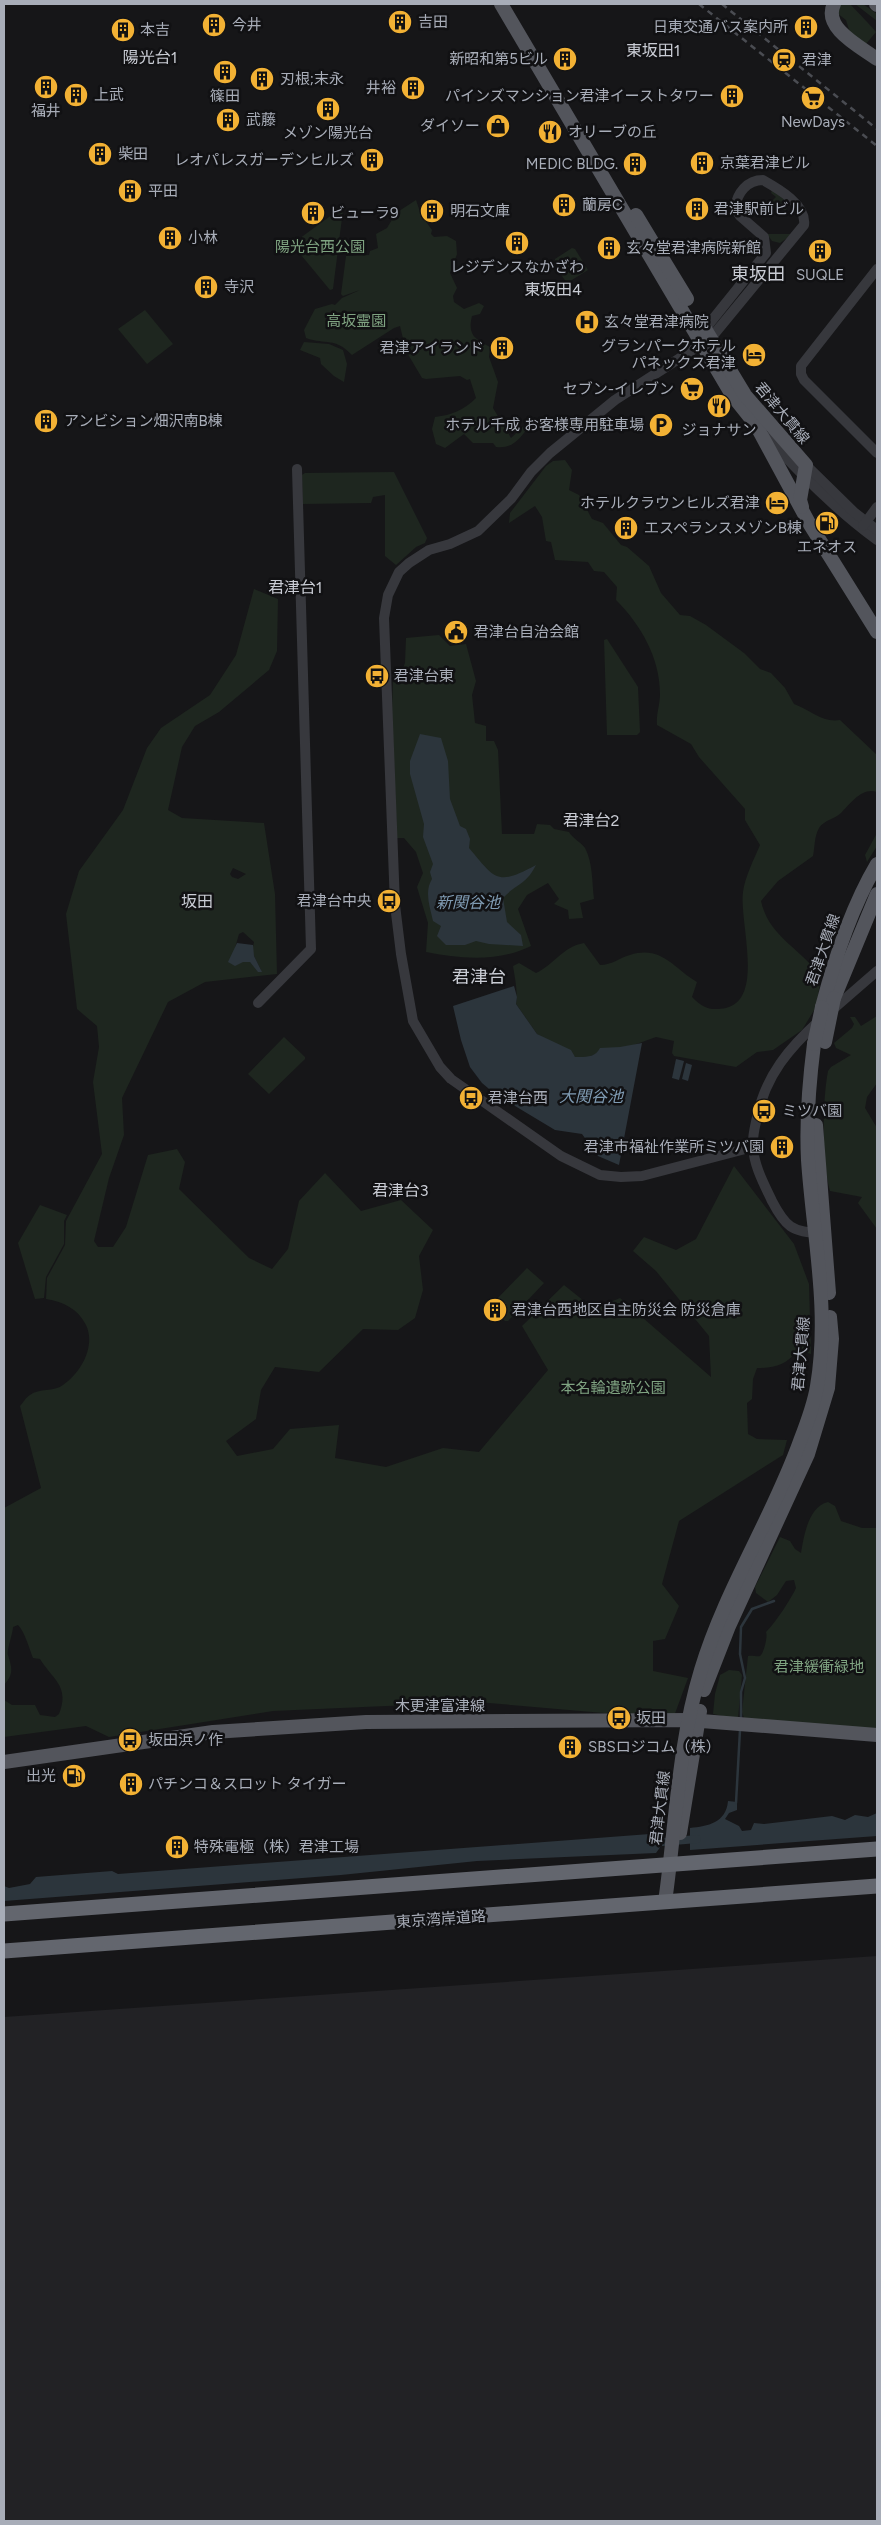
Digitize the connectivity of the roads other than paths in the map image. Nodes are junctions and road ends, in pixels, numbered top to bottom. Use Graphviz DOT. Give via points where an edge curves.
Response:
graph roads {
  1 [pos="500,4"];
  2 [pos="510,4"];
  3 [pos="834,4"];
  4 [pos="877,59"];
  5 [pos="877,271"];
  6 [pos="706,337"];
  7 [pos="756,425"];
  8 [pos="877,453"];
  9 [pos="297,469"];
  10 [pos="805,471"];
  11 [pos="877,507"];
  12 [pos="803,512"];
  13 [pos="864,525"];
  14 [pos="877,530"];
  15 [pos="877,540"];
  16 [pos="877,632"];
  17 [pos="877,864"];
  18 [pos="877,894"];
  19 [pos="877,971"];
  20 [pos="258,1003"];
  21 [pos="819,1043"];
  22 [pos="753,1147"];
  23 [pos="820,1233"];
  24 [pos="694,1720"];
  25 [pos="877,1735"];
  26 [pos="4,1762"];
  27 [pos="877,1849"];
  28 [pos="672,1857"];
  29 [pos="877,1886"];
  30 [pos="665,1902"];
  31 [pos="4,1914"];
  32 [pos="4,1951"];
  1 -- 6 [label="main road, 君津大貫線"];
  2 -- 6 [label="main road, 君津大貫線"];
  3 -- 4 [label="main road" via="831,16 834,25"];
  5 -- 8 [label="street" via="805,358 801,368 804,380"];
  6 -- 6 [label="street" via="766,253 764,238 735,208 738,197 750,182 763,180 804,212 804,225"];
  6 -- 7 [label="main road, 君津大貫線" via="732,395"];
  6 -- 10 [label="main road, 君津大貫線" via="745,395"];
  6 -- 22 [label="street" via="615,400 550,453 483,527 450,544 429,550 409,563 393,582 384,618 394,904 413,1021 440,1067 560,1156 600,1175 621,1177 642,1176"];
  7 -- 10 [label="street"];
  7 -- 12 [label="main road, 君津大貫線"];
  9 -- 20 [label="street" via="311,949"];
  10 -- 12 [label="main road, 君津大貫線" via="800,500"];
  10 -- 13 [label="street"];
  11 -- 13 [label="street"];
  12 -- 16 [label="main road, 君津大貫線"];
  13 -- 14 [label="street"];
  13 -- 15 [label="street"];
  17 -- 21 [label="main road, 君津大貫線, bridge" via="844,936 822,1006"];
  18 -- 21 [label="main road, 君津大貫線, bridge"];
  19 -- 22 [label="street" via="800,1039 780,1061 760,1104"];
  21 -- 23 [label="main road, 君津大貫線" via="808,1120 808,1158"];
  22 -- 23 [label="street" via="759,1171 781,1217 792,1228 805,1233"];
  23 -- 24 [label="main road, 君津大貫線" via="832,1339 825,1400 808,1454 715,1660"];
  24 -- 25 [label="main road, 木更津富津線"];
  24 -- 26 [label="main road, 木更津富津線" via="366,1722 213,1732"];
  24 -- 28 [label="main road, 君津大貫線"];
  27 -- 28 [label="highway"];
  28 -- 30 [label="main road, 君津大貫線"];
  28 -- 31 [label="highway"];
  29 -- 30 [label="highway, 東京湾岸道路"];
  30 -- 32 [label="highway, 東京湾岸道路"];
}
